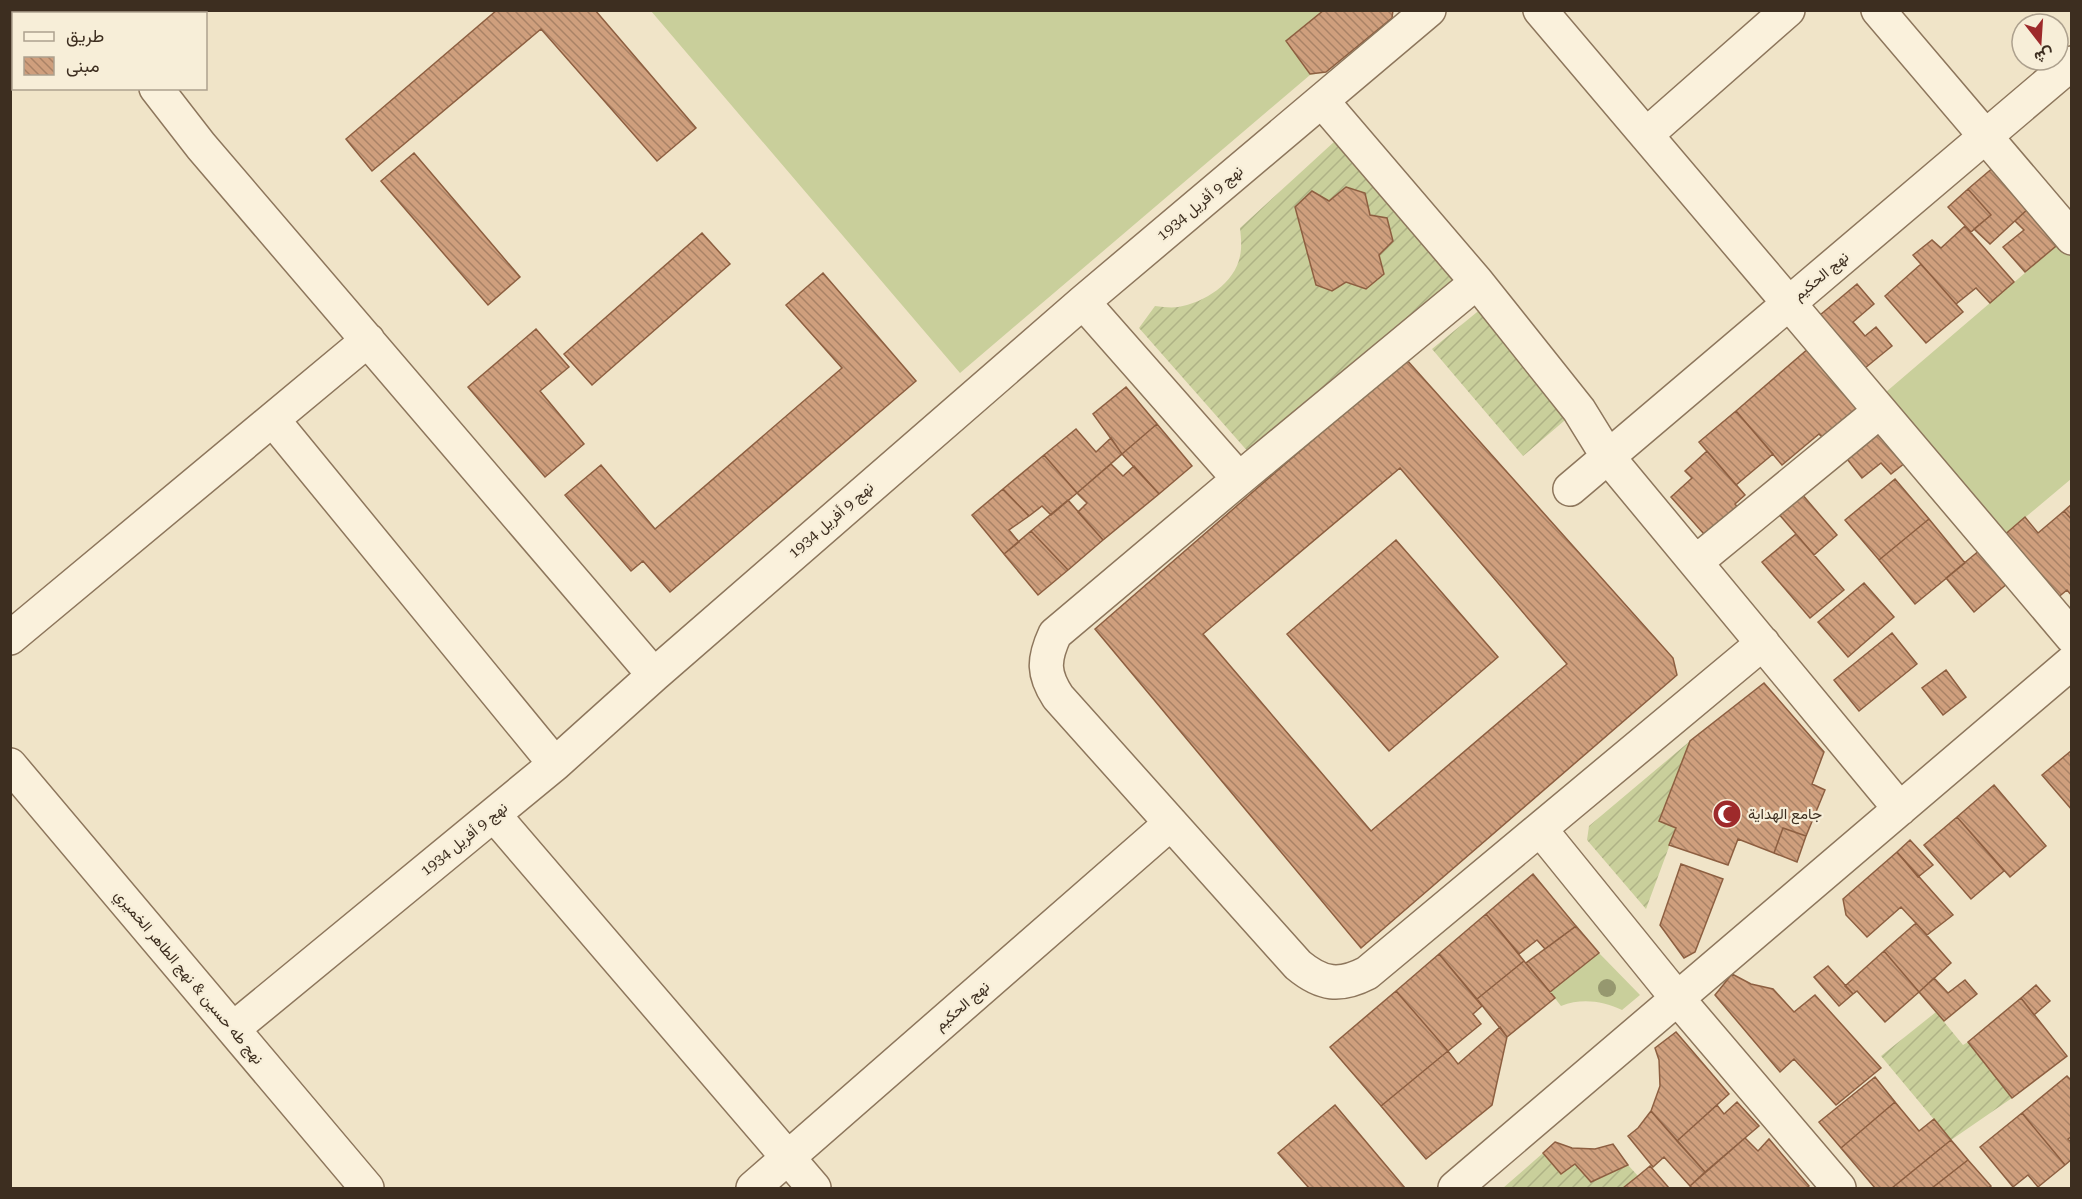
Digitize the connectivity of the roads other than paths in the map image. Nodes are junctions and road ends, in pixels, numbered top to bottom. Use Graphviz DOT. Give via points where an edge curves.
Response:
graph roads {
  1 [pos="1430,10"];
  2 [pos="1540,10"];
  3 [pos="1788,10"];
  4 [pos="1878,10"];
  5 [pos="2072,63"];
  6 [pos="158,90"];
  7 [pos="1322,101"];
  8 [pos="1646,135"];
  9 [pos="1985,136"];
  10 [pos="2072,237"];
  11 [pos="1477,282"];
  12 [pos="1083,302"];
  13 [pos="1789,303"];
  14 [pos="368,340"];
  15 [pos="1880,411"];
  16 [pos="273,420"];
  17 [pos="1608,457"];
  18 [pos="1239,479"];
  19 [pos="1570,489"];
  20 [pos="1696,562"];
  21 [pos="2072,637"];
  22 [pos="10,639"];
  23 [pos="1763,643"];
  24 [pos="2072,662"];
  25 [pos="654,675"];
  26 [pos="555,764"];
  27 [pos="10,765"];
  28 [pos="1900,809"];
  29 [pos="494,815"];
  30 [pos="1171,823"];
  31 [pos="1540,829"];
  32 [pos="1677,998"];
  33 [pos="233,1029"];
  34 [pos="788,1158"];
  35 [pos="367,1188"];
  36 [pos="753,1188"];
  37 [pos="814,1188"];
  38 [pos="1455,1188"];
  39 [pos="1839,1188"];
  1 -- 7 [label="street, نهج 9 أفريل 1934"];
  2 -- 8 [label="street"];
  3 -- 8 [label="street"];
  4 -- 9 [label="street"];
  5 -- 9 [label="street, نهج الحكيم"];
  6 -- 14 [label="street"];
  7 -- 11 [label="street"];
  7 -- 12 [label="street, نهج 9 أفريل 1934"];
  8 -- 13 [label="street"];
  9 -- 10 [label="street"];
  9 -- 13 [label="street, نهج الحكيم"];
  11 -- 17 [label="street" via="1579,410"];
  11 -- 18 [label="street"];
  12 -- 18 [label="street"];
  12 -- 25 [label="street, نهج 9 أفريل 1934"];
  13 -- 15 [label="street"];
  13 -- 17 [label="street, نهج الحكيم"];
  14 -- 16 [label="street"];
  14 -- 25 [label="street"];
  15 -- 20 [label="street"];
  15 -- 21 [label="street"];
  16 -- 22 [label="street"];
  16 -- 26 [label="street"];
  17 -- 19 [label="street, نهج الحكيم"];
  17 -- 20 [label="street"];
  18 -- 30 [label="street" via="1067,623 1055,634 1048,650 1047,675 1058,698"];
  20 -- 23 [label="street"];
  23 -- 28 [label="street"];
  23 -- 31 [label="street"];
  24 -- 28 [label="street"];
  25 -- 26 [label="street, نهج 9 أفريل 1934"];
  26 -- 29 [label="street, نهج 9 أفريل 1934"];
  27 -- 33 [label="street, نهج طه حسين & نهج الطاهر الخميري"];
  28 -- 32 [label="street"];
  29 -- 33 [label="street, نهج 9 أفريل 1934"];
  29 -- 34 [label="street"];
  30 -- 31 [label="street" via="1298,965 1310,975 1339,983 1367,973"];
  30 -- 34 [label="street, نهج الحكيم"];
  31 -- 32 [label="street"];
  32 -- 38 [label="street"];
  32 -- 39 [label="street"];
  33 -- 35 [label="street, نهج طه حسين & نهج الطاهر الخميري"];
  34 -- 36 [label="street, نهج الحكيم"];
  34 -- 37 [label="street"];
}
